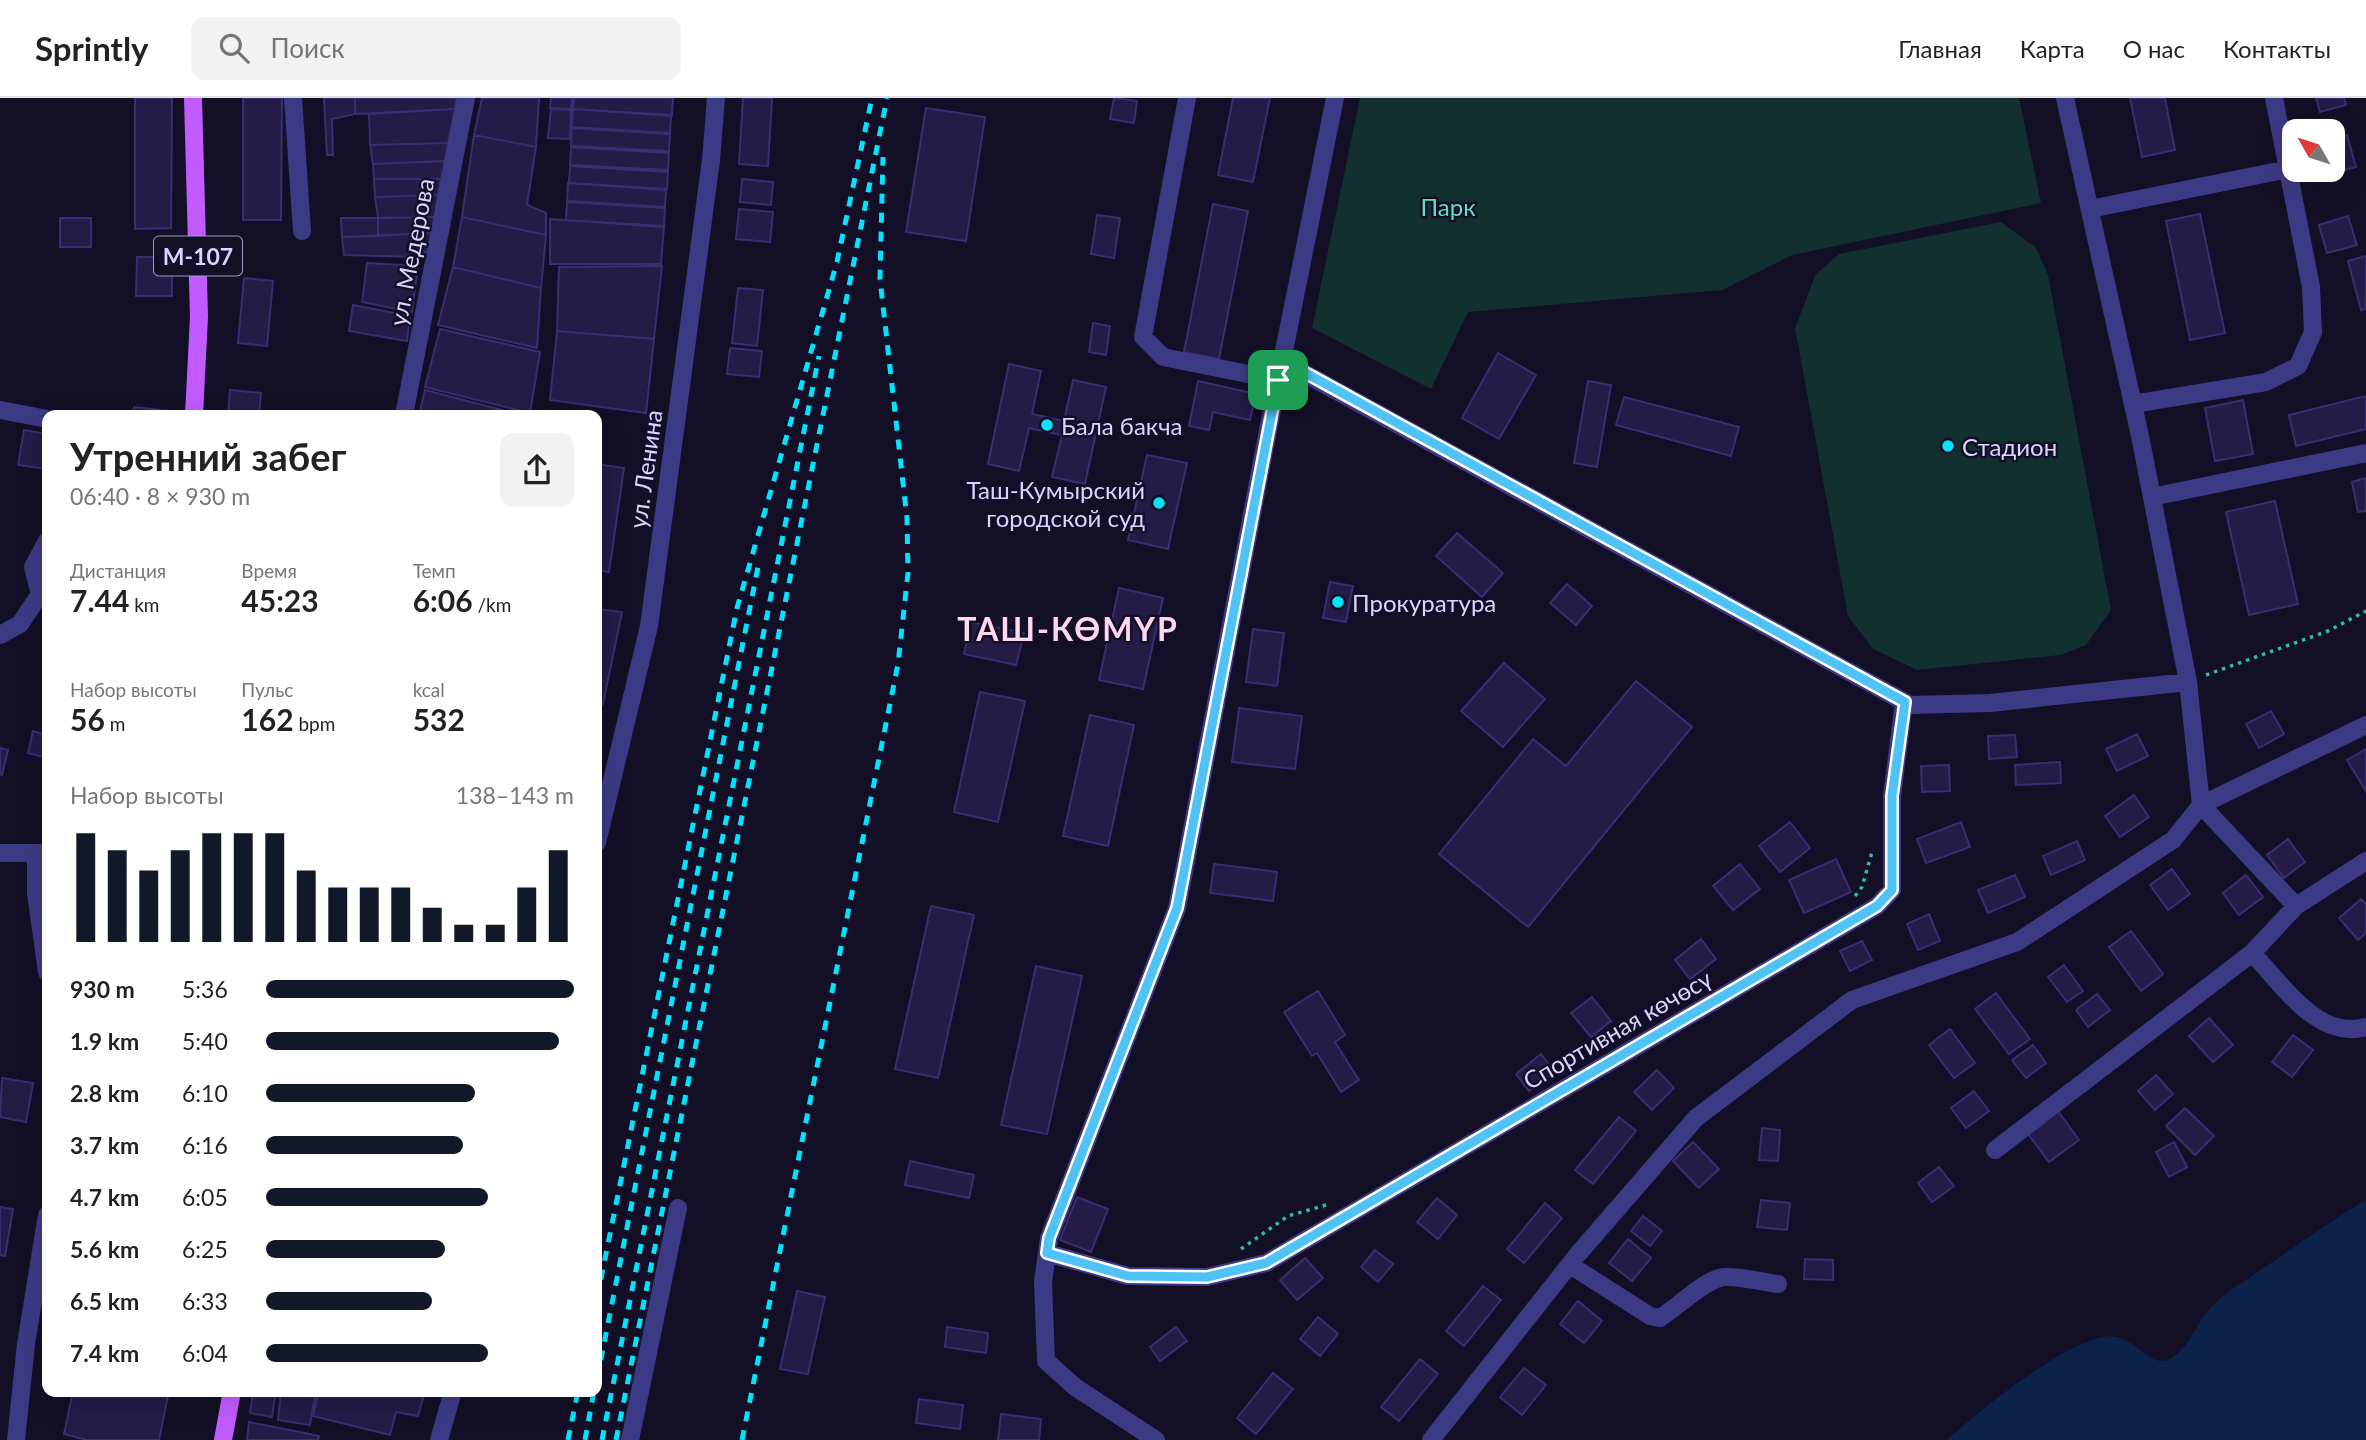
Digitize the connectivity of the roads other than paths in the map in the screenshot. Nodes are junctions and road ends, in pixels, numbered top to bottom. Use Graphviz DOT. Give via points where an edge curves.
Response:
graph roads {
  1 [pos="193,98"];
  2 [pos="293,98"];
  3 [pos="467,98"];
  4 [pos="716,98"];
  5 [pos="1187,98"];
  6 [pos="1335,98"];
  7 [pos="2065,98"];
  8 [pos="2274,98"];
  9 [pos="2282,139"];
  10 [pos="2282,170"];
  11 [pos="2291,182"];
  12 [pos="2090,209"];
  13 [pos="302,231"];
  14 [pos="1282,360"];
  15 [pos="1278,380"];
  16 [pos="2133,404"];
  17 [pos="1,410"];
  18 [pos="194,410"];
  19 [pos="405,410"];
  20 [pos="42,418"];
  21 [pos="2366,453"];
  22 [pos="2152,498"];
  23 [pos="42,550"];
  24 [pos="42,590"];
  25 [pos="42,598"];
  26 [pos="0,635"];
  27 [pos="2188,682"];
  28 [pos="1905,702"];
  29 [pos="2366,724"];
  30 [pos="2201,805"];
  31 [pos="602,822"];
  32 [pos="0,853"];
  33 [pos="42,853"];
  34 [pos="2366,861"];
  35 [pos="2296,906"];
  36 [pos="42,943"];
  37 [pos="2252,953"];
  38 [pos="2366,1027"];
  39 [pos="1994,1150"];
  40 [pos="678,1208"];
  41 [pos="42,1246"];
  42 [pos="1047,1253"];
  43 [pos="1570,1265"];
  44 [pos="1778,1284"];
  45 [pos="231,1397"];
  46 [pos="451,1397"];
  47 [pos="16,1440"];
  48 [pos="223,1440"];
  49 [pos="439,1440"];
  50 [pos="630,1440"];
  51 [pos="1157,1440"];
  52 [pos="1431,1440"];
  1 -- 18 [label="main road, М-107" via="200,317"];
  2 -- 13 [label="street"];
  3 -- 19 [label="street, ул. Медерова"];
  4 -- 31 [label="street, ул. Ленина" via="649,626"];
  5 -- 15 [label="street" via="1143,337 1163,357"];
  6 -- 14 [label="street"];
  7 -- 12 [label="street"];
  8 -- 9 [label="street"];
  10 -- 12 [label="street"];
  11 -- 16 [label="street" via="2311,287 2313,332 2298,366 2266,382"];
  12 -- 16 [label="street"];
  14 -- 15 [label="street"];
  14 -- 28 [label="street"];
  15 -- 42 [label="street" via="1177,908"];
  16 -- 22 [label="street"];
  17 -- 20 [label="street"];
  21 -- 22 [label="street"];
  22 -- 27 [label="street"];
  23 -- 24 [label="street" via="33,567"];
  25 -- 26 [label="street" via="20,625"];
  27 -- 28 [label="street" via="1990,704"];
  27 -- 30 [label="street"];
  28 -- 42 [label="street, Спортивная көчөсү" via="1892,796 1892,890 1877,906 1266,1263 1207,1277 1128,1276"];
  29 -- 30 [label="street"];
  30 -- 35 [label="street"];
  30 -- 43 [label="street" via="2173,840 2017,942 1852,1000 1696,1118"];
  32 -- 33 [label="street"];
  33 -- 36 [label="street" via="38,919"];
  34 -- 35 [label="street"];
  35 -- 37 [label="street"];
  37 -- 38 [label="street" via="2319,1022 2351,1032"];
  37 -- 39 [label="street"];
  40 -- 50 [label="street"];
  41 -- 47 [label="street"];
  42 -- 51 [label="street" via="1042,1282 1046,1361 1075,1387"];
  43 -- 44 [label="street" via="1660,1318 1703,1285 1722,1277"];
  43 -- 52 [label="street"];
  45 -- 48 [label="main road"];
  46 -- 49 [label="street"];
}
